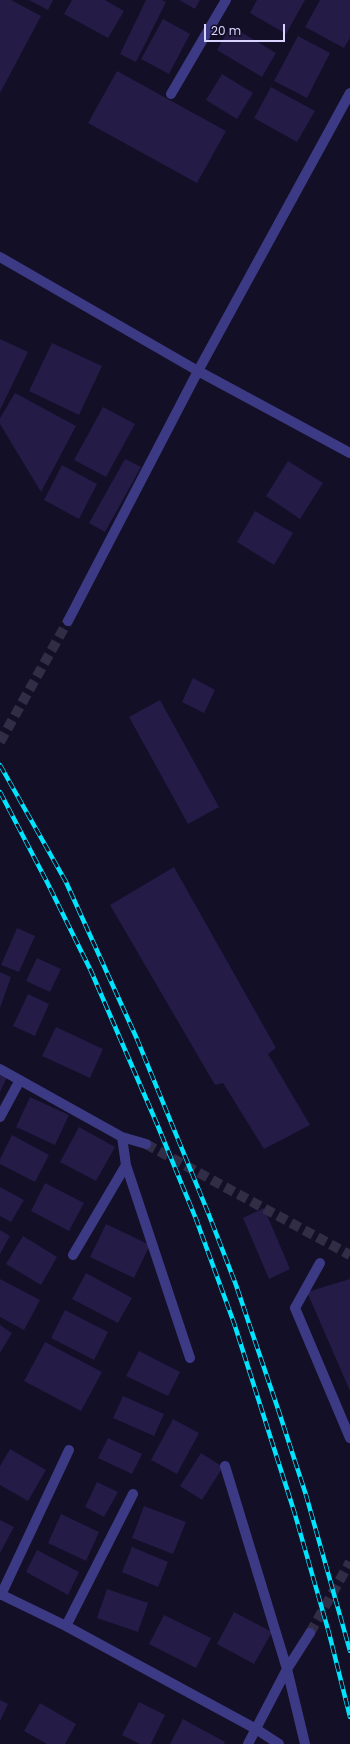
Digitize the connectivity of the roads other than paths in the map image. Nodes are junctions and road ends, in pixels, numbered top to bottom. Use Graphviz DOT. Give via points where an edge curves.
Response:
graph roads {
  1 [pos="226,0"];
  2 [pos="350,93"];
  3 [pos="171,94"];
  4 [pos="0,257"];
  5 [pos="198,371"];
  6 [pos="350,453"];
  7 [pos="68,622"];
  8 [pos="0,1069"];
  9 [pos="20,1080"];
  10 [pos="0,1117"];
  11 [pos="122,1137"];
  12 [pos="146,1144"];
  13 [pos="126,1165"];
  14 [pos="73,1254"];
  15 [pos="320,1264"];
  16 [pos="190,1358"];
  17 [pos="350,1438"];
  18 [pos="69,1450"];
  19 [pos="225,1466"];
  20 [pos="133,1494"];
  21 [pos="1,1595"];
  22 [pos="66,1626"];
  23 [pos="310,1633"];
  24 [pos="287,1669"];
  25 [pos="256,1729"];
  26 [pos="248,1744"];
  27 [pos="279,1744"];
  28 [pos="305,1744"];
  1 -- 3 [label="street"];
  2 -- 5 [label="street"];
  4 -- 5 [label="street"];
  5 -- 6 [label="street"];
  5 -- 7 [label="street"];
  8 -- 9 [label="street"];
  9 -- 10 [label="street"];
  9 -- 11 [label="street"];
  11 -- 12 [label="street"];
  11 -- 13 [label="street"];
  13 -- 14 [label="street"];
  13 -- 16 [label="street"];
  15 -- 17 [label="street" via="295,1308"];
  18 -- 21 [label="street"];
  19 -- 24 [label="street"];
  20 -- 22 [label="street"];
  21 -- 22 [label="street"];
  22 -- 25 [label="street"];
  23 -- 24 [label="street"];
  24 -- 25 [label="street"];
  24 -- 28 [label="street"];
  25 -- 26 [label="street"];
  25 -- 27 [label="street"];
}
